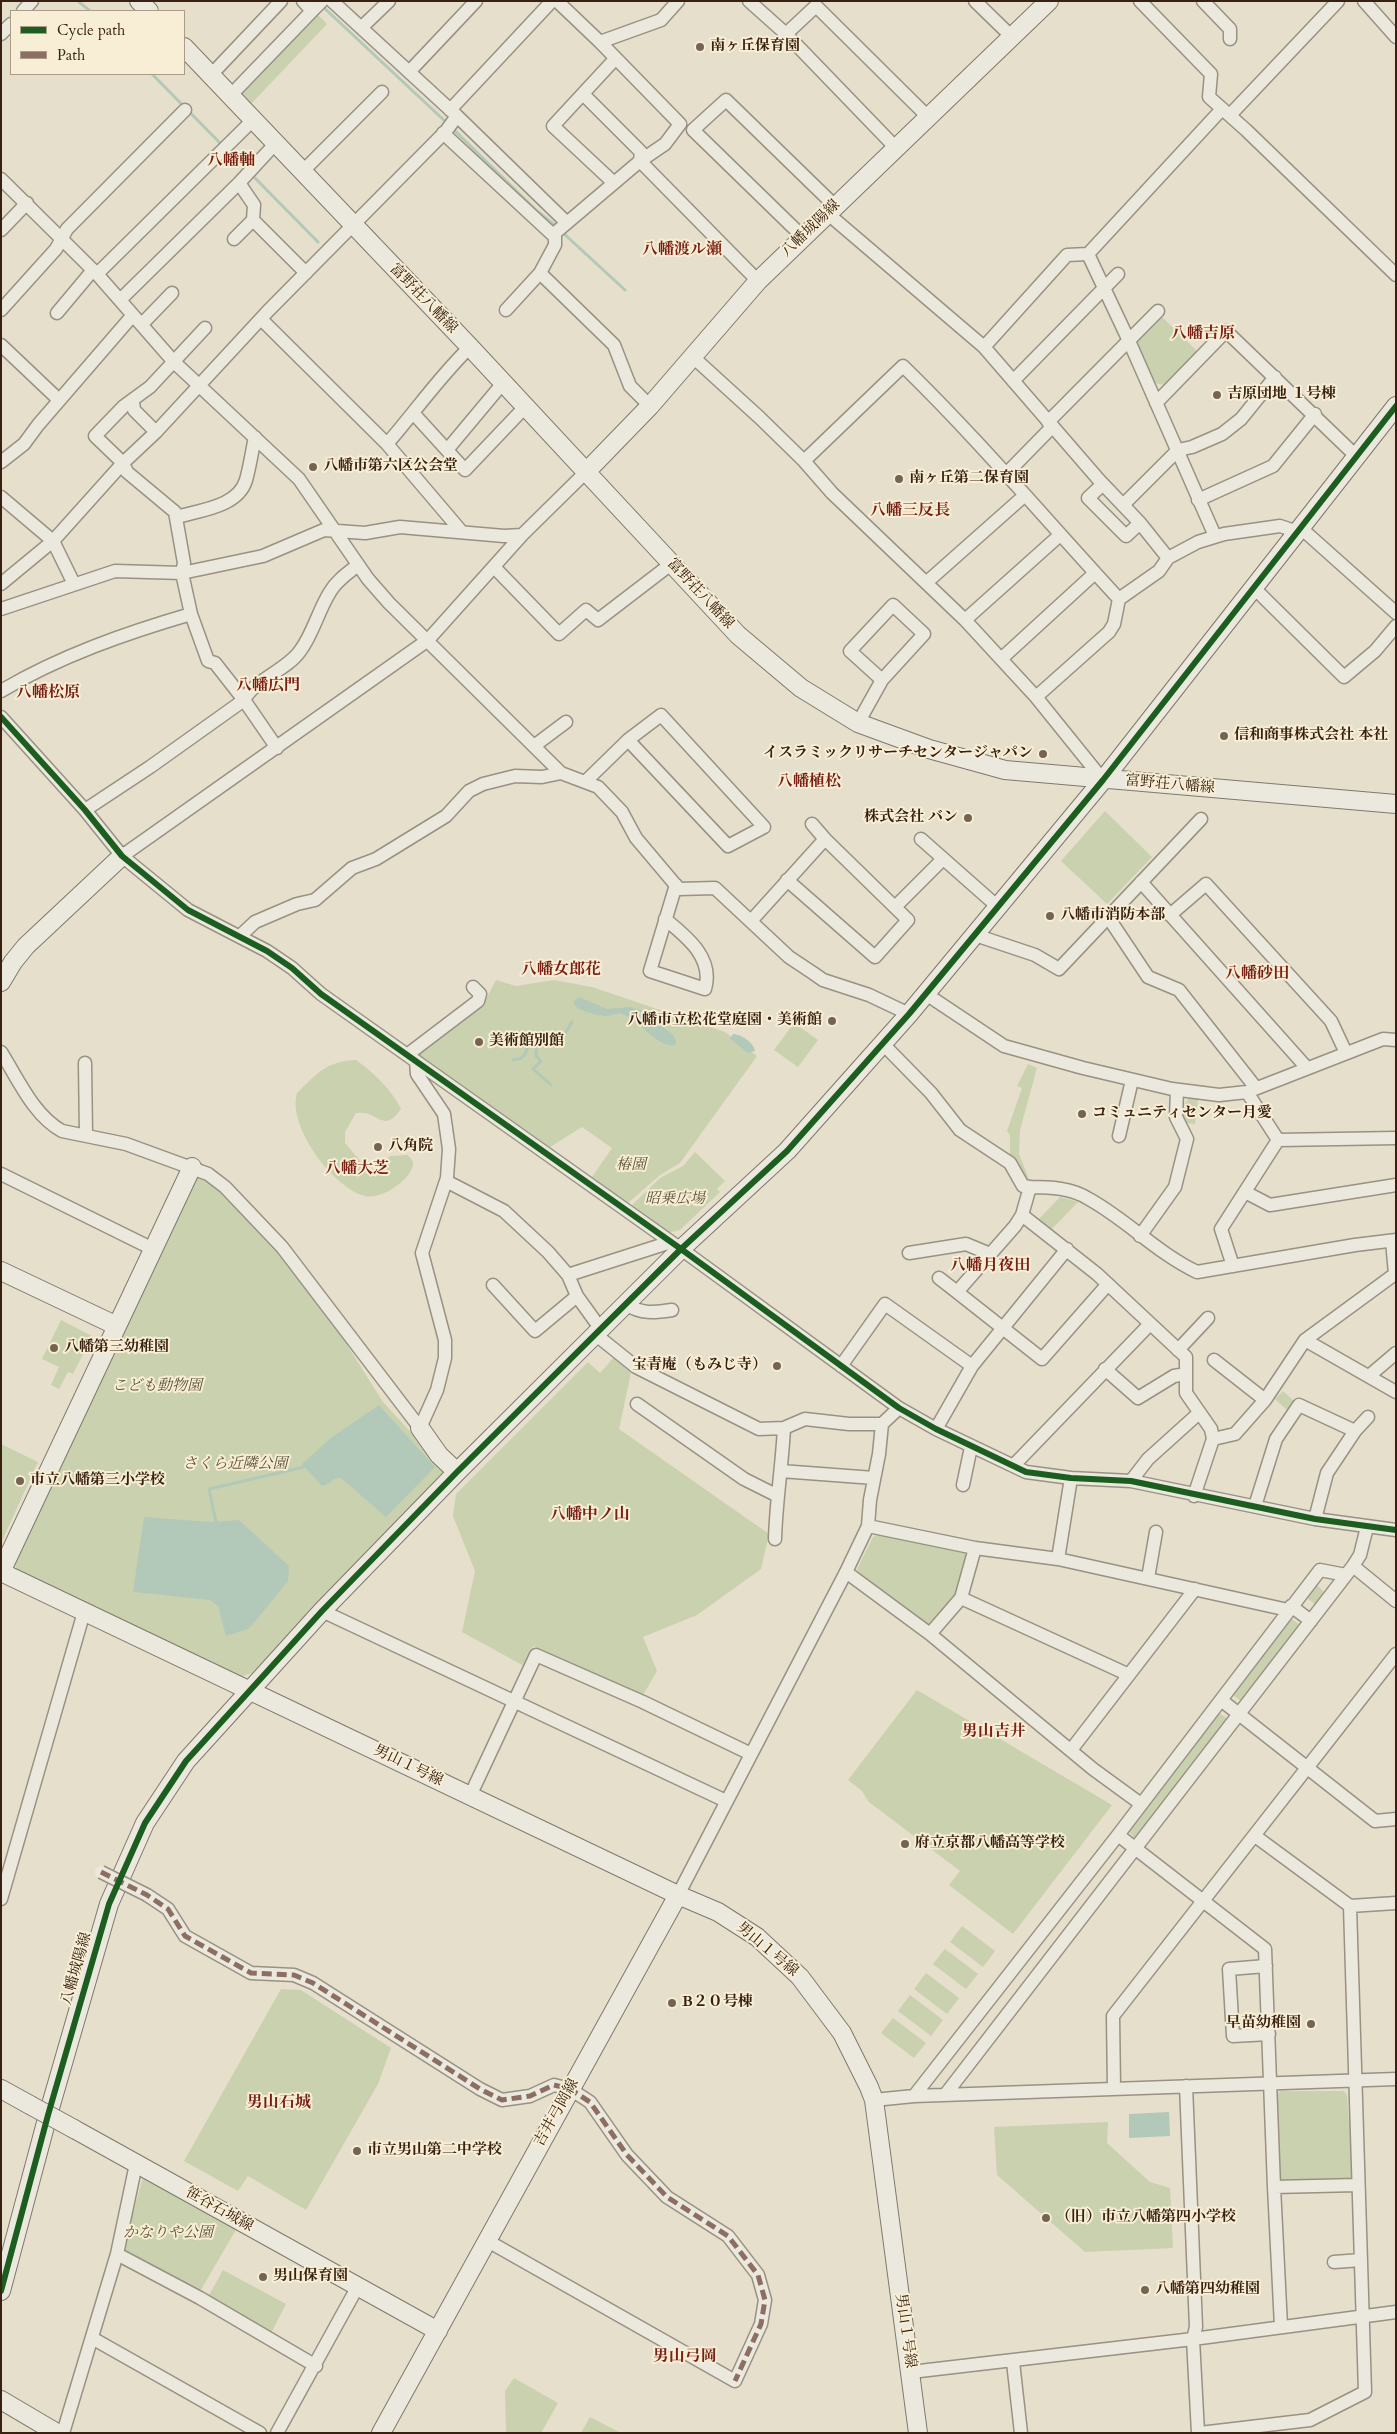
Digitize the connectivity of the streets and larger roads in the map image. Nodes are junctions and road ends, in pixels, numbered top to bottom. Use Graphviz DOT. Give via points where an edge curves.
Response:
graph roads {
  1 [pos="139,1"];
  2 [pos="303,1"];
  3 [pos="332,1"];
  4 [pos="388,1"];
  5 [pos="476,1"];
  6 [pos="552,1"];
  7 [pos="557,1"];
  8 [pos="678,1"];
  9 [pos="750,1"];
  10 [pos="975,1"];
  11 [pos="1140,1"];
  12 [pos="1203,1"];
  13 [pos="1338,1"];
  14 [pos="1364,1"];
  15 [pos="272,4"];
  16 [pos="1042,4"];
  17 [pos="317,6"];
  18 [pos="148,10"];
  19 [pos="10,25"];
  20 [pos="362,27"];
  21 [pos="1,34"];
  22 [pos="786,34"];
  23 [pos="1012,37"];
  24 [pos="1396,37"];
  25 [pos="1230,39"];
  26 [pos="600,42"];
  27 [pos="185,48"];
  28 [pos="615,59"];
  29 [pos="409,72"];
  30 [pos="211,75"];
  31 [pos="382,92"];
  32 [pos="583,94"];
  33 [pos="230,96"];
  34 [pos="186,110"];
  35 [pos="1226,112"];
  36 [pos="928,117"];
  37 [pos="253,120"];
  38 [pos="450,122"];
  39 [pos="276,144"];
  40 [pos="896,148"];
  41 [pos="640,160"];
  42 [pos="302,172"];
  43 [pos="1,179"];
  44 [pos="239,183"];
  45 [pos="614,184"];
  46 [pos="27,204"];
  47 [pos="831,209"];
  48 [pos="253,220"];
  49 [pos="353,226"];
  50 [pos="1,230"];
  51 [pos="559,230"];
  52 [pos="63,238"];
  53 [pos="803,238"];
  54 [pos="234,240"];
  55 [pos="1088,254"];
  56 [pos="95,272"];
  57 [pos="306,273"];
  58 [pos="540,273"];
  59 [pos="1118,274"];
  60 [pos="1396,275"];
  61 [pos="758,281"];
  62 [pos="1103,289"];
  63 [pos="172,293"];
  64 [pos="120,300"];
  65 [pos="1,310"];
  66 [pos="506,310"];
  67 [pos="1158,311"];
  68 [pos="57,313"];
  69 [pos="261,319"];
  70 [pos="137,320"];
  71 [pos="205,328"];
  72 [pos="1130,340"];
  73 [pos="1,345"];
  74 [pos="470,347"];
  75 [pos="984,347"];
  76 [pos="693,357"];
  77 [pos="174,362"];
  78 [pos="1275,377"];
  79 [pos="1013,382"];
  80 [pos="502,383"];
  81 [pos="198,387"];
  82 [pos="59,400"];
  83 [pos="132,402"];
  84 [pos="1156,403"];
  85 [pos="650,406"];
  86 [pos="1396,406"];
  87 [pos="526,407"];
  88 [pos="414,414"];
  89 [pos="1315,414"];
  90 [pos="1050,424"];
  91 [pos="156,432"];
  92 [pos="254,438"];
  93 [pos="387,444"];
  94 [pos="447,450"];
  95 [pos="1178,450"];
  96 [pos="1357,456"];
  97 [pos="804,461"];
  98 [pos="1,462"];
  99 [pos="123,463"];
  100 [pos="587,472"];
  101 [pos="1007,473"];
  102 [pos="1103,484"];
  103 [pos="1,496"];
  104 [pos="1024,496"];
  105 [pos="1198,500"];
  106 [pos="1123,505"];
  107 [pos="177,518"];
  108 [pos="1140,523"];
  109 [pos="336,530"];
  110 [pos="1300,530"];
  111 [pos="461,531"];
  112 [pos="522,535"];
  113 [pos="1060,535"];
  114 [pos="1215,536"];
  115 [pos="53,541"];
  116 [pos="1168,558"];
  117 [pos="671,564"];
  118 [pos="358,565"];
  119 [pos="494,567"];
  120 [pos="182,573"];
  121 [pos="1095,573"];
  122 [pos="927,582"];
  123 [pos="1,584"];
  124 [pos="74,584"];
  125 [pos="1254,587"];
  126 [pos="1119,599"];
  127 [pos="1,609"];
  128 [pos="1396,613"];
  129 [pos="191,614"];
  130 [pos="965,620"];
  131 [pos="1396,626"];
  132 [pos="428,640"];
  133 [pos="1001,659"];
  134 [pos="882,680"];
  135 [pos="1,691"];
  136 [pos="1036,697"];
  137 [pos="244,700"];
  138 [pos="1,717"];
  139 [pos="566,722"];
  140 [pos="858,723"];
  141 [pos="628,740"];
  142 [pos="534,746"];
  143 [pos="277,748"];
  144 [pos="561,773"];
  145 [pos="1103,780"];
  146 [pos="585,782"];
  147 [pos="1396,804"];
  148 [pos="85,810"];
  149 [pos="1201,819"];
  150 [pos="812,824"];
  151 [pos="824,839"];
  152 [pos="921,839"];
  153 [pos="122,856"];
  154 [pos="943,859"];
  155 [pos="787,880"];
  156 [pos="1141,882"];
  157 [pos="676,885"];
  158 [pos="895,907"];
  159 [pos="998,907"];
  160 [pos="1170,915"];
  161 [pos="1108,917"];
  162 [pos="665,920"];
  163 [pos="751,921"];
  164 [pos="975,935"];
  165 [pos="240,936"];
  166 [pos="1,982"];
  167 [pos="473,987"];
  168 [pos="926,994"];
  169 [pos="909,1014"];
  170 [pos="1396,1040"];
  171 [pos="882,1044"];
  172 [pos="1,1052"];
  173 [pos="1346,1054"];
  174 [pos="411,1058"];
  175 [pos="85,1063"];
  176 [pos="1307,1068"];
  177 [pos="1132,1080"];
  178 [pos="1178,1090"];
  179 [pos="1251,1090"];
  180 [pos="86,1135"];
  181 [pos="1119,1136"];
  182 [pos="1396,1138"];
  183 [pos="1278,1140"];
  184 [pos="192,1167"];
  185 [pos="1,1174"];
  186 [pos="446,1182"];
  187 [pos="1396,1185"];
  188 [pos="1030,1187"];
  189 [pos="1245,1192"];
  190 [pos="1022,1215"];
  191 [pos="1140,1236"];
  192 [pos="1394,1240"];
  193 [pos="676,1246"];
  194 [pos="154,1249"];
  195 [pos="1067,1249"];
  196 [pos="909,1253"];
  197 [pos="990,1254"];
  198 [pos="1233,1266"];
  199 [pos="1,1271"];
  200 [pos="568,1275"];
  201 [pos="939,1278"];
  202 [pos="1108,1284"];
  203 [pos="493,1285"];
  204 [pos="956,1292"];
  205 [pos="576,1296"];
  206 [pos="625,1304"];
  207 [pos="672,1310"];
  208 [pos="1208,1318"];
  209 [pos="1150,1324"];
  210 [pos="117,1326"];
  211 [pos="1002,1328"];
  212 [pos="597,1331"];
  213 [pos="1305,1340"];
  214 [pos="1178,1350"];
  215 [pos="1396,1353"];
  216 [pos="1214,1360"];
  217 [pos="841,1366"];
  218 [pos="972,1366"];
  219 [pos="1105,1369"];
  220 [pos="1186,1374"];
  221 [pos="1368,1376"];
  222 [pos="1396,1392"];
  223 [pos="1265,1400"];
  224 [pos="637,1404"];
  225 [pos="899,1408"];
  226 [pos="1199,1413"];
  227 [pos="1368,1417"];
  228 [pos="882,1424"];
  229 [pos="420,1428"];
  230 [pos="784,1428"];
  231 [pos="936,1429"];
  232 [pos="1355,1431"];
  233 [pos="1213,1439"];
  234 [pos="972,1447"];
  235 [pos="1014,1465"];
  236 [pos="781,1471"];
  237 [pos="457,1472"];
  238 [pos="874,1478"];
  239 [pos="1072,1478"];
  240 [pos="1131,1482"];
  241 [pos="963,1485"];
  242 [pos="778,1496"];
  243 [pos="1194,1496"];
  244 [pos="1255,1506"];
  245 [pos="1315,1519"];
  246 [pos="868,1526"];
  247 [pos="1367,1527"];
  248 [pos="1396,1530"];
  249 [pos="1156,1532"];
  250 [pos="775,1540"];
  251 [pos="975,1548"];
  252 [pos="1058,1559"];
  253 [pos="1350,1571"];
  254 [pos="1,1572"];
  255 [pos="846,1572"];
  256 [pos="1148,1578"];
  257 [pos="1195,1589"];
  258 [pos="961,1598"];
  259 [pos="1396,1601"];
  260 [pos="1290,1608"];
  261 [pos="322,1611"];
  262 [pos="84,1612"];
  263 [pos="1311,1621"];
  264 [pos="930,1634"];
  265 [pos="1396,1654"];
  266 [pos="1127,1674"];
  267 [pos="248,1690"];
  268 [pos="1222,1700"];
  269 [pos="513,1701"];
  270 [pos="1239,1714"];
  271 [pos="1071,1750"];
  272 [pos="751,1754"];
  273 [pos="1308,1768"];
  274 [pos="470,1796"];
  275 [pos="726,1801"];
  276 [pos="1141,1804"];
  277 [pos="1396,1819"];
  278 [pos="1118,1834"];
  279 [pos="1255,1836"];
  280 [pos="1135,1847"];
  281 [pos="101,1872"];
  282 [pos="678,1895"];
  283 [pos="1,1899"];
  284 [pos="1204,1900"];
  285 [pos="1396,1903"];
  286 [pos="1350,1906"];
  287 [pos="1016,1966"];
  288 [pos="1266,1966"];
  289 [pos="1032,1981"];
  290 [pos="1269,2034"];
  291 [pos="1396,2079"];
  292 [pos="1355,2081"];
  293 [pos="1271,2084"];
  294 [pos="1186,2086"];
  295 [pos="1,2089"];
  296 [pos="570,2089"];
  297 [pos="1114,2089"];
  298 [pos="945,2095"];
  299 [pos="914,2096"];
  300 [pos="874,2100"];
  301 [pos="136,2164"];
  302 [pos="1357,2185"];
  303 [pos="1274,2187"];
  304 [pos="486,2240"];
  305 [pos="117,2254"];
  306 [pos="1361,2260"];
  307 [pos="1334,2262"];
  308 [pos="358,2286"];
  309 [pos="1,2291"];
  310 [pos="1396,2312"];
  311 [pos="1364,2315"];
  312 [pos="1282,2326"];
  313 [pos="438,2331"];
  314 [pos="92,2338"];
  315 [pos="1193,2340"];
  316 [pos="1013,2362"];
  317 [pos="316,2366"];
  318 [pos="910,2372"];
  319 [pos="1,2400"];
  320 [pos="57,2433"];
  321 [pos="62,2433"];
  322 [pos="260,2433"];
  323 [pos="277,2433"];
  324 [pos="381,2433"];
  325 [pos="918,2433"];
  326 [pos="1021,2433"];
  327 [pos="1199,2433"];
  1 -- 18 [label="street"];
  2 -- 17 [label="street"];
  3 -- 20 [label="street"];
  4 -- 20 [label="street"];
  5 -- 29 [label="street"];
  6 -- 38 [label="street"];
  7 -- 26 [label="street"];
  8 -- 26 [label="street" via="661,20"];
  9 -- 22 [label="street"];
  10 -- 23 [label="street"];
  11 -- 35 [label="street" via="1211,74 1209,97"];
  12 -- 25 [label="street" via="1230,29"];
  13 -- 35 [label="street"];
  14 -- 24 [label="street"];
  15 -- 30 [label="street"];
  16 -- 23 [label="street, 八幡城陽線"];
  17 -- 33 [label="street"];
  19 -- 21 [label="street"];
  20 -- 29 [label="street"];
  22 -- 36 [label="street" via="816,6"];
  22 -- 40 [label="street"];
  23 -- 36 [label="street, 八幡城陽線"];
  26 -- 28 [label="street"];
  27 -- 30 [label="street, 富野荘八幡線"];
  28 -- 32 [label="street"];
  28 -- 41 [label="street" via="680,124 665,144"];
  29 -- 38 [label="street"];
  30 -- 33 [label="street, 富野荘八幡線"];
  31 -- 42 [label="street"];
  32 -- 41 [label="street" via="640,152"];
  32 -- 45 [label="street" via="553,126"];
  33 -- 37 [label="street, 富野荘八幡線"];
  34 -- 52 [label="street" via="67,230"];
  35 -- 55 [label="street"];
  35 -- 60 [label="street"];
  36 -- 40 [label="street, 八幡城陽線"];
  37 -- 39 [label="street, 富野荘八幡線"];
  37 -- 56 [label="street"];
  38 -- 49 [label="street"];
  38 -- 51 [label="street"];
  38 -- 51 [label="street"];
  39 -- 42 [label="street, 富野荘八幡線"];
  39 -- 44 [label="street"];
  40 -- 47 [label="street, 八幡城陽線"];
  41 -- 45 [label="street"];
  41 -- 61 [label="street"];
  42 -- 49 [label="street, 富野荘八幡線"];
  43 -- 46 [label="street"];
  44 -- 48 [label="street" via="254,205"];
  44 -- 64 [label="street"];
  45 -- 51 [label="street"];
  46 -- 50 [label="street"];
  46 -- 52 [label="street"];
  47 -- 53 [label="street, 八幡城陽線"];
  47 -- 53 [label="street" via="726,100 693,130"];
  47 -- 75 [label="street"];
  48 -- 54 [label="street"];
  48 -- 57 [label="street"];
  49 -- 57 [label="street"];
  49 -- 74 [label="street, 富野荘八幡線"];
  51 -- 58 [label="street" via="556,245"];
  52 -- 56 [label="street"];
  52 -- 65 [label="street"];
  53 -- 61 [label="street, 八幡城陽線"];
  55 -- 62 [label="street"];
  55 -- 75 [label="street" via="1067,255"];
  56 -- 64 [label="street"];
  56 -- 68 [label="street"];
  57 -- 69 [label="street"];
  58 -- 66 [label="street"];
  58 -- 85 [label="street" via="614,345 630,386"];
  59 -- 62 [label="street"];
  61 -- 76 [label="street, 八幡城陽線"];
  62 -- 72 [label="street"];
  62 -- 79 [label="street"];
  63 -- 70 [label="street"];
  64 -- 70 [label="street"];
  67 -- 72 [label="street"];
  69 -- 81 [label="street"];
  69 -- 93 [label="street"];
  70 -- 77 [label="street"];
  70 -- 82 [label="street"];
  71 -- 77 [label="street"];
  72 -- 84 [label="street"];
  72 -- 90 [label="street"];
  73 -- 82 [label="street"];
  74 -- 80 [label="street, 富野荘八幡線"];
  74 -- 88 [label="street" via="444,372"];
  75 -- 79 [label="street"];
  76 -- 85 [label="street, 八幡城陽線"];
  76 -- 97 [label="street"];
  77 -- 81 [label="street"];
  77 -- 83 [label="street"];
  78 -- 84 [label="street" via="1226,331"];
  78 -- 89 [label="street"];
  78 -- 95 [label="street" via="1241,419 1222,434"];
  79 -- 90 [label="street"];
  80 -- 87 [label="street, 富野荘八幡線"];
  80 -- 94 [label="street"];
  81 -- 91 [label="street"];
  81 -- 92 [label="street"];
  82 -- 98 [label="street" via="24,444"];
  83 -- 91 [label="street" via="134,410"];
  83 -- 99 [label="street" via="95,436"];
  84 -- 95 [label="street"];
  85 -- 100 [label="street, 八幡城陽線"];
  86 -- 96 [label="street, 八幡城陽線"];
  87 -- 94 [label="street" via="465,470"];
  87 -- 100 [label="street, 富野荘八幡線"];
  88 -- 93 [label="street"];
  88 -- 94 [label="street"];
  89 -- 96 [label="street"];
  89 -- 105 [label="street" via="1273,466"];
  90 -- 101 [label="street"];
  90 -- 102 [label="street"];
  91 -- 99 [label="street"];
  92 -- 107 [label="street" via="246,482 238,496"];
  92 -- 109 [label="street" via="299,479"];
  93 -- 111 [label="street"];
  95 -- 105 [label="street"];
  95 -- 106 [label="street"];
  96 -- 110 [label="street, 八幡城陽線"];
  97 -- 101 [label="street" via="903,366"];
  97 -- 122 [label="street" via="832,493"];
  99 -- 107 [label="street" via="127,472"];
  99 -- 115 [label="street"];
  100 -- 112 [label="street"];
  100 -- 117 [label="street, 富野荘八幡線"];
  101 -- 104 [label="street"];
  102 -- 106 [label="street"];
  102 -- 108 [label="street" via="1088,498 1126,536"];
  103 -- 115 [label="street"];
  104 -- 113 [label="street"];
  104 -- 122 [label="street"];
  105 -- 114 [label="street"];
  106 -- 108 [label="street"];
  107 -- 120 [label="street" via="184,563"];
  108 -- 116 [label="street"];
  109 -- 111 [label="street" via="365,533 400,527"];
  109 -- 118 [label="street"];
  109 -- 120 [label="street" via="324,530 263,556"];
  110 -- 114 [label="street" via="1280,526"];
  110 -- 125 [label="street, 八幡城陽線"];
  110 -- 128 [label="street"];
  111 -- 112 [label="street"];
  112 -- 119 [label="street"];
  113 -- 121 [label="street"];
  113 -- 130 [label="street"];
  114 -- 116 [label="street"];
  115 -- 123 [label="street"];
  115 -- 124 [label="street"];
  116 -- 126 [label="street" via="1160,571"];
  117 -- 119 [label="street" via="598,620 586,610 559,634"];
  117 -- 140 [label="street, 富野荘八幡線" via="764,659 801,688"];
  118 -- 132 [label="street" via="389,603"];
  118 -- 137 [label="street" via="330,591 300,652 248,692"];
  119 -- 132 [label="street"];
  120 -- 124 [label="street" via="115,571"];
  120 -- 129 [label="street"];
  121 -- 126 [label="street"];
  121 -- 133 [label="street"];
  122 -- 130 [label="street"];
  124 -- 127 [label="street"];
  125 -- 131 [label="street" via="1344,678"];
  125 -- 145 [label="street, 八幡城陽線"];
  126 -- 136 [label="street" via="1109,632"];
  129 -- 135 [label="street" via="74,655"];
  129 -- 137 [label="street" via="208,661 215,663"];
  130 -- 133 [label="street"];
  132 -- 142 [label="street"];
  132 -- 143 [label="street"];
  133 -- 136 [label="street"];
  134 -- 134 [label="street" via="924,634 894,604 850,651"];
  134 -- 140 [label="street"];
  136 -- 145 [label="street"];
  137 -- 143 [label="street"];
  137 -- 148 [label="street"];
  138 -- 148 [label="street"];
  139 -- 142 [label="street"];
  140 -- 145 [label="street, 富野荘八幡線" via="929,749 1004,770"];
  141 -- 141 [label="street" via="661,714 764,827 728,846"];
  141 -- 146 [label="street"];
  142 -- 144 [label="street"];
  143 -- 153 [label="street"];
  144 -- 146 [label="street"];
  144 -- 165 [label="street" via="542,777 515,776 483,784 470,791 446,816 376,859 352,868 316,900 297,904 255,922"];
  145 -- 147 [label="street, 富野荘八幡線"];
  145 -- 159 [label="street, 八幡城陽線"];
  146 -- 157 [label="street" via="598,787 622,812 636,838"];
  148 -- 153 [label="street"];
  149 -- 156 [label="street"];
  150 -- 151 [label="street"];
  151 -- 155 [label="street"];
  151 -- 158 [label="street"];
  152 -- 154 [label="street"];
  153 -- 165 [label="street" via="188,910"];
  153 -- 166 [label="street" via="26,946"];
  154 -- 158 [label="street"];
  154 -- 159 [label="street"];
  155 -- 158 [label="street" via="876,957 908,920"];
  155 -- 163 [label="street"];
  156 -- 160 [label="street"];
  156 -- 161 [label="street"];
  157 -- 162 [label="street"];
  157 -- 163 [label="street" via="679,889 715,888"];
  159 -- 164 [label="street, 八幡城陽線"];
  160 -- 173 [label="street" via="1206,884 1331,1021"];
  160 -- 176 [label="street"];
  161 -- 164 [label="street" via="1058,969 1035,955"];
  161 -- 179 [label="street" via="1148,977 1179,990"];
  162 -- 162 [label="street" via="650,971 705,989 709,976 701,954"];
  163 -- 169 [label="street" via="789,958 823,980 869,995"];
  164 -- 168 [label="street, 八幡城陽線"];
  165 -- 174 [label="street" via="292,968 321,994"];
  167 -- 174 [label="street" via="480,994 478,1001"];
  168 -- 169 [label="street, 八幡城陽線"];
  168 -- 177 [label="street" via="1004,1046"];
  169 -- 171 [label="street, 八幡城陽線"];
  170 -- 173 [label="street" via="1383,1039"];
  171 -- 188 [label="street" via="931,1093 960,1130 1010,1163 1023,1186"];
  171 -- 193 [label="street, 八幡城陽線" via="787,1150"];
  172 -- 180 [label="street" via="39,1112 53,1126"];
  173 -- 176 [label="street"];
  174 -- 186 [label="street" via="444,1114 449,1149"];
  174 -- 193 [label="street"];
  175 -- 180 [label="street"];
  176 -- 179 [label="street"];
  177 -- 178 [label="street"];
  177 -- 181 [label="street"];
  178 -- 179 [label="street" via="1219,1095"];
  178 -- 191 [label="street" via="1176,1117 1187,1138 1175,1187"];
  179 -- 183 [label="street"];
  180 -- 184 [label="street" via="126,1144"];
  182 -- 183 [label="street"];
  183 -- 189 [label="street"];
  184 -- 194 [label="street"];
  184 -- 229 [label="street" via="225,1187 282,1247"];
  185 -- 194 [label="street"];
  186 -- 200 [label="street" via="504,1211"];
  186 -- 229 [label="street" via="422,1252 445,1340 445,1358 437,1390"];
  187 -- 189 [label="street" via="1270,1205"];
  188 -- 190 [label="street"];
  188 -- 191 [label="street" via="1057,1188 1088,1198"];
  189 -- 198 [label="street" via="1221,1229"];
  190 -- 195 [label="street"];
  190 -- 197 [label="street"];
  191 -- 198 [label="street" via="1176,1262 1197,1272"];
  192 -- 198 [label="street"];
  192 -- 213 [label="street" via="1395,1274"];
  193 -- 200 [label="street"];
  193 -- 206 [label="street, 八幡城陽線"];
  193 -- 217 [label="street"];
  194 -- 210 [label="street"];
  195 -- 202 [label="street"];
  195 -- 211 [label="street"];
  196 -- 197 [label="street" via="966,1244"];
  197 -- 204 [label="street"];
  199 -- 210 [label="street"];
  200 -- 205 [label="street"];
  201 -- 204 [label="street"];
  202 -- 209 [label="street"];
  202 -- 211 [label="street" via="1042,1359"];
  203 -- 205 [label="street" via="535,1331"];
  204 -- 211 [label="street"];
  205 -- 212 [label="street"];
  206 -- 207 [label="street" via="638,1312"];
  206 -- 212 [label="street, 八幡城陽線"];
  208 -- 214 [label="street"];
  209 -- 214 [label="street"];
  209 -- 219 [label="street"];
  210 -- 254 [label="street"];
  211 -- 218 [label="street"];
  212 -- 230 [label="street" via="636,1367 759,1429"];
  212 -- 237 [label="street, 八幡城陽線"];
  213 -- 221 [label="street"];
  213 -- 223 [label="street"];
  214 -- 220 [label="street" via="1186,1357"];
  215 -- 221 [label="street"];
  216 -- 223 [label="street"];
  217 -- 218 [label="street" via="886,1304"];
  217 -- 225 [label="street"];
  218 -- 231 [label="street"];
  219 -- 220 [label="street" via="1138,1398 1174,1376"];
  219 -- 235 [label="street"];
  220 -- 226 [label="street" via="1186,1393"];
  221 -- 222 [label="street"];
  223 -- 233 [label="street" via="1235,1434"];
  224 -- 242 [label="street" via="744,1479"];
  225 -- 228 [label="street"];
  225 -- 231 [label="street"];
  226 -- 233 [label="street" via="1211,1429"];
  226 -- 240 [label="street" via="1153,1454"];
  227 -- 232 [label="street"];
  228 -- 230 [label="street" via="805,1419"];
  228 -- 238 [label="street"];
  229 -- 237 [label="street"];
  230 -- 236 [label="street"];
  231 -- 234 [label="street"];
  232 -- 244 [label="street" via="1298,1405 1276,1439"];
  232 -- 245 [label="street" via="1327,1474"];
  233 -- 243 [label="street"];
  234 -- 235 [label="street"];
  234 -- 241 [label="street"];
  235 -- 239 [label="street" via="1026,1472"];
  236 -- 238 [label="street"];
  236 -- 242 [label="street"];
  237 -- 261 [label="street, 八幡城陽線"];
  238 -- 246 [label="street"];
  239 -- 240 [label="street"];
  239 -- 252 [label="street"];
  240 -- 243 [label="street"];
  242 -- 250 [label="street"];
  243 -- 244 [label="street"];
  244 -- 245 [label="street"];
  245 -- 247 [label="street"];
  246 -- 251 [label="street"];
  246 -- 255 [label="street"];
  247 -- 248 [label="street"];
  247 -- 253 [label="street" via="1360,1555"];
  249 -- 256 [label="street"];
  251 -- 252 [label="street"];
  251 -- 258 [label="street"];
  252 -- 256 [label="street"];
  253 -- 259 [label="street"];
  253 -- 260 [label="street" via="1320,1570"];
  253 -- 263 [label="street"];
  254 -- 262 [label="street, 男山１号線"];
  255 -- 264 [label="street"];
  255 -- 272 [label="street"];
  256 -- 257 [label="street"];
  257 -- 260 [label="street"];
  257 -- 266 [label="street"];
  258 -- 264 [label="street"];
  258 -- 266 [label="street"];
  260 -- 263 [label="street"];
  260 -- 268 [label="street"];
  261 -- 267 [label="street, 八幡城陽線"];
  261 -- 269 [label="street"];
  262 -- 267 [label="street, 男山１号線"];
  262 -- 283 [label="street"];
  263 -- 270 [label="street"];
  264 -- 271 [label="street"];
  265 -- 273 [label="street"];
  266 -- 271 [label="street"];
  267 -- 274 [label="street, 男山１号線"];
  267 -- 309 [label="street, 八幡城陽線" via="186,1761 150,1816 109,1904"];
  268 -- 270 [label="street"];
  268 -- 276 [label="street"];
  269 -- 272 [label="street" via="536,1655"];
  269 -- 274 [label="street"];
  269 -- 275 [label="street"];
  270 -- 273 [label="street"];
  270 -- 280 [label="street"];
  271 -- 276 [label="street"];
  272 -- 275 [label="street"];
  273 -- 277 [label="street" via="1375,1821"];
  273 -- 279 [label="street"];
  274 -- 282 [label="street, 男山１号線"];
  275 -- 282 [label="street"];
  276 -- 278 [label="street"];
  278 -- 280 [label="street"];
  278 -- 287 [label="street"];
  279 -- 284 [label="street"];
  279 -- 286 [label="street"];
  280 -- 284 [label="street"];
  280 -- 289 [label="street"];
  281 -- 296 [label="street, bridge" via="168,1909 185,1936 251,1972 294,1975 313,1983 502,2100 530,2096 554,2086"];
  282 -- 296 [label="street, 吉井弓岡線"];
  282 -- 300 [label="street, 男山１号線" via="718,1912 757,1937 800,1977 842,2033"];
  284 -- 288 [label="street" via="1265,1948"];
  284 -- 297 [label="street" via="1113,2016"];
  285 -- 286 [label="street"];
  286 -- 292 [label="street"];
  287 -- 289 [label="street"];
  287 -- 299 [label="street"];
  288 -- 290 [label="street"];
  288 -- 290 [label="street" via="1229,1969 1232,2036"];
  289 -- 298 [label="street"];
  290 -- 293 [label="street"];
  291 -- 292 [label="street"];
  292 -- 293 [label="street"];
  292 -- 302 [label="street"];
  293 -- 294 [label="street"];
  293 -- 303 [label="street"];
  294 -- 297 [label="street"];
  294 -- 315 [label="street" via="1196,2327"];
  295 -- 301 [label="street, 笹谷石城線, bridge"];
  296 -- 304 [label="street, 吉井弓岡線"];
  296 -- 304 [label="street" via="590,2102 627,2155 667,2197 728,2236 758,2276 765,2300 761,2324 736,2381"];
  297 -- 298 [label="street"];
  298 -- 299 [label="street"];
  299 -- 300 [label="street"];
  300 -- 318 [label="street, 男山１号線"];
  301 -- 305 [label="street"];
  301 -- 308 [label="street, 笹谷石城線"];
  302 -- 303 [label="street"];
  302 -- 306 [label="street"];
  303 -- 312 [label="street"];
  304 -- 313 [label="street, 吉井弓岡線"];
  305 -- 314 [label="street"];
  305 -- 317 [label="street"];
  306 -- 307 [label="street"];
  306 -- 311 [label="street"];
  308 -- 313 [label="street, 笹谷石城線"];
  308 -- 317 [label="street"];
  310 -- 311 [label="street"];
  311 -- 312 [label="street"];
  311 -- 327 [label="street" via="1365,2392 1310,2420"];
  312 -- 315 [label="street"];
  313 -- 324 [label="street, 吉井弓岡線"];
  314 -- 321 [label="street"];
  314 -- 322 [label="street"];
  315 -- 316 [label="street"];
  315 -- 327 [label="street"];
  316 -- 318 [label="street"];
  316 -- 326 [label="street"];
  317 -- 323 [label="street"];
  318 -- 325 [label="street, 男山１号線"];
  319 -- 320 [label="street"];
}
